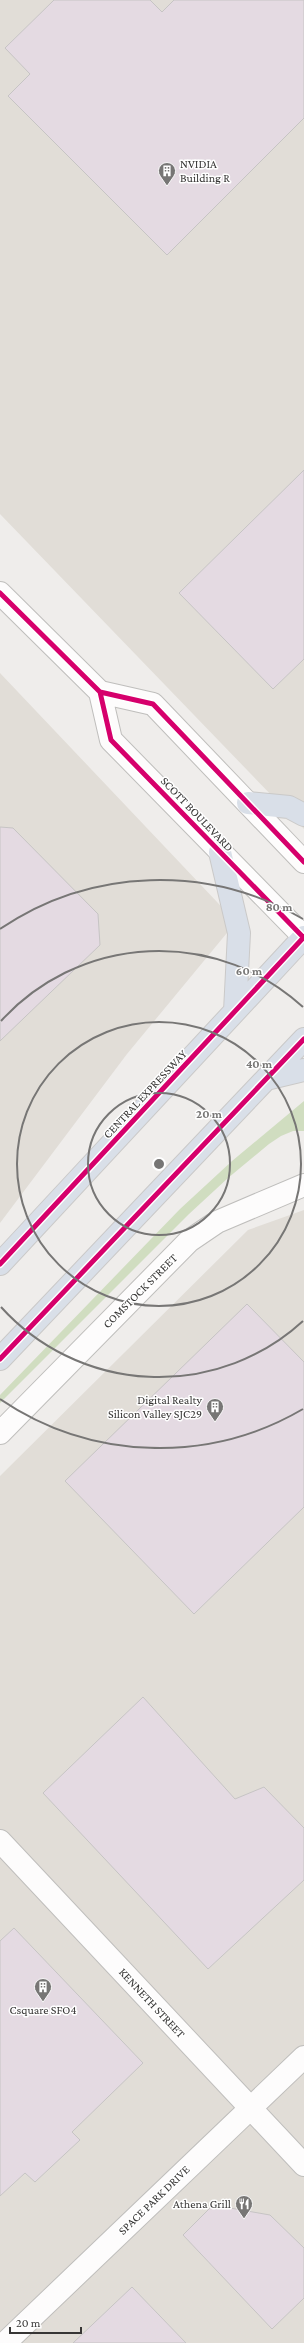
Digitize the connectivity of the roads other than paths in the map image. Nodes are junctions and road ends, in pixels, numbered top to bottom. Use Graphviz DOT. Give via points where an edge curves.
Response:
graph roads {
  1 [pos="0,592"];
  2 [pos="100,692"];
  3 [pos="248,803"];
  4 [pos="304,815"];
  5 [pos="220,852"];
  6 [pos="304,862"];
  7 [pos="304,937"];
  8 [pos="235,1011"];
  9 [pos="304,1039"];
  10 [pos="304,1070"];
  11 [pos="266,1079"];
  12 [pos="304,1185"];
  13 [pos="0,1264"];
  14 [pos="0,1359"];
  15 [pos="0,1433"];
  16 [pos="0,1841"];
  17 [pos="304,2057"];
  18 [pos="250,2107"];
  19 [pos="304,2165"];
  20 [pos="5,2343"];
  1 -- 2 [label="street"];
  2 -- 3 [label="street" via="153,704"];
  2 -- 5 [label="street, SCOTT BOULEVARD" via="111,740"];
  3 -- 4 [label="highway" via="289,807"];
  3 -- 6 [label="street"];
  5 -- 7 [label="street, SCOTT BOULEVARD"];
  5 -- 8 [label="highway" via="239,933"];
  7 -- 8 [label="highway, CENTRAL EXPRESSWAY"];
  8 -- 13 [label="highway, CENTRAL EXPRESSWAY"];
  9 -- 11 [label="highway"];
  10 -- 11 [label="highway"];
  11 -- 14 [label="highway"];
  12 -- 15 [label="street, COMSTOCK STREET" via="217,1222 189,1241"];
  16 -- 18 [label="street, KENNETH STREET"];
  17 -- 18 [label="street, SPACE PARK DRIVE"];
  18 -- 19 [label="street, KENNETH STREET"];
  18 -- 20 [label="street, SPACE PARK DRIVE"];
}
